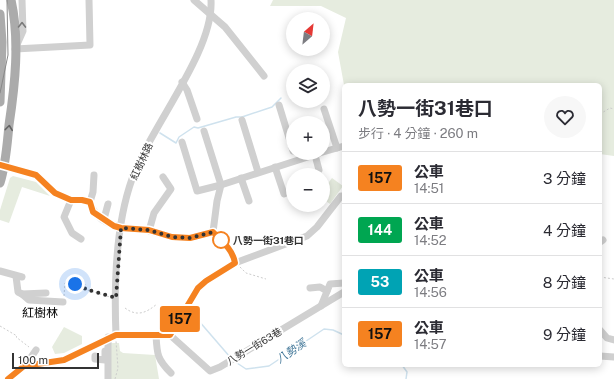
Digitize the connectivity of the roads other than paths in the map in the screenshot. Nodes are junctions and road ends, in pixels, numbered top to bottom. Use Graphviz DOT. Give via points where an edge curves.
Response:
graph roads {
  1 [pos="13,0"];
  2 [pos="22,0"];
  3 [pos="89,0"];
  4 [pos="194,0"];
  5 [pos="211,0"];
  6 [pos="0,14"];
  7 [pos="210,15"];
  8 [pos="15,49"];
  9 [pos="264,76"];
  10 [pos="182,82"];
  11 [pos="0,102"];
  12 [pos="279,105"];
  13 [pos="324,109"];
  14 [pos="197,119"];
  15 [pos="242,120"];
  16 [pos="286,128"];
  17 [pos="204,131"];
  18 [pos="182,142"];
  19 [pos="340,147"];
  20 [pos="330,150"];
  21 [pos="286,160"];
  22 [pos="2,166"];
  23 [pos="275,167"];
  24 [pos="258,172"];
  25 [pos="94,174"];
  26 [pos="163,177"];
  27 [pos="241,178"];
  28 [pos="0,183"];
  29 [pos="221,185"];
  30 [pos="284,194"];
  31 [pos="342,196"];
  32 [pos="71,200"];
  33 [pos="249,201"];
  34 [pos="90,202"];
  35 [pos="108,204"];
  36 [pos="104,219"];
  37 [pos="121,228"];
  38 [pos="149,230"];
  39 [pos="213,232"];
  40 [pos="81,239"];
  41 [pos="235,263"];
  42 [pos="0,271"];
  43 [pos="342,283"];
  44 [pos="310,288"];
  45 [pos="327,291"];
  46 [pos="46,293"];
  47 [pos="342,293"];
  48 [pos="22,294"];
  49 [pos="64,299"];
  50 [pos="321,306"];
  51 [pos="602,332"];
  52 [pos="116,335"];
  53 [pos="156,335"];
  54 [pos="170,335"];
  55 [pos="106,338"];
  56 [pos="614,340"];
  57 [pos="95,350"];
  58 [pos="36,351"];
  59 [pos="602,356"];
  60 [pos="614,357"];
  61 [pos="26,366"];
  62 [pos="171,373"];
  63 [pos="8,379"];
  64 [pos="108,379"];
  1 -- 8 [label="main road"];
  8 -- 2 [label="street, one-way" via="23,31"];
  3 -- 8 [label="street" via="90,45"];
  4 -- 7 [label="street"];
  5 -- 7 [label="street, 紅樹林路"];
  6 -- 11 [label="main road"];
  7 -- 9 [label="street" via="225,27"];
  7 -- 10 [label="street, 紅樹林路" via="198,52"];
  22 -- 8 [label="main road, one-way" via="13,108"];
  10 -- 14 [label="street"];
  10 -- 37 [label="street, 紅樹林路" via="132,177 123,207"];
  12 -- 16 [label="street"];
  13 -- 19 [label="street"];
  15 -- 24 [label="street"];
  17 -- 29 [label="street"];
  18 -- 29 [label="street" via="197,191"];
  19 -- 20 [label="street"];
  21 -- 23 [label="street"];
  22 -- 28 [label="main road"];
  22 -- 32 [label="street" via="36,175 55,193"];
  23 -- 24 [label="street"];
  23 -- 30 [label="street"];
  24 -- 27 [label="street"];
  25 -- 34 [label="street"];
  26 -- 38 [label="street" via="171,189 154,214"];
  27 -- 29 [label="street"];
  27 -- 33 [label="street"];
  29 -- 39 [label="street" via="216,201"];
  31 -- 41 [label="street" via="307,236"];
  32 -- 34 [label="street"];
  32 -- 40 [label="street" via="64,217 72,233"];
  34 -- 36 [label="street" via="93,212"];
  35 -- 36 [label="street"];
  36 -- 37 [label="street"];
  37 -- 38 [label="street"];
  37 -- 52 [label="street, 紅樹林路"];
  38 -- 39 [label="street" via="172,237 190,238"];
  39 -- 41 [label="street" via="226,244"];
  41 -- 54 [label="street" via="198,288"];
  42 -- 48 [label="street" via="19,277 18,292"];
  43 -- 45 [label="street" via="330,284"];
  44 -- 45 [label="street" via="320,287"];
  45 -- 50 [label="street"];
  46 -- 48 [label="street"];
  47 -- 50 [label="street, 八勢一街63巷"];
  48 -- 49 [label="street" via="29,300"];
  50 -- 54 [label="street, 八勢一街63巷" via="210,371"];
  51 -- 56 [label="street" via="607,338"];
  52 -- 53 [label="street"];
  52 -- 55 [label="street"];
  53 -- 54 [label="street"];
  53 -- 62 [label="street" via="157,356"];
  55 -- 57 [label="street"];
  55 -- 57 [label="street" via="105,360 95,359"];
  55 -- 64 [label="street"];
  57 -- 61 [label="street" via="64,360"];
  58 -- 61 [label="street"];
  59 -- 60 [label="street"];
  61 -- 63 [label="street"];
}
